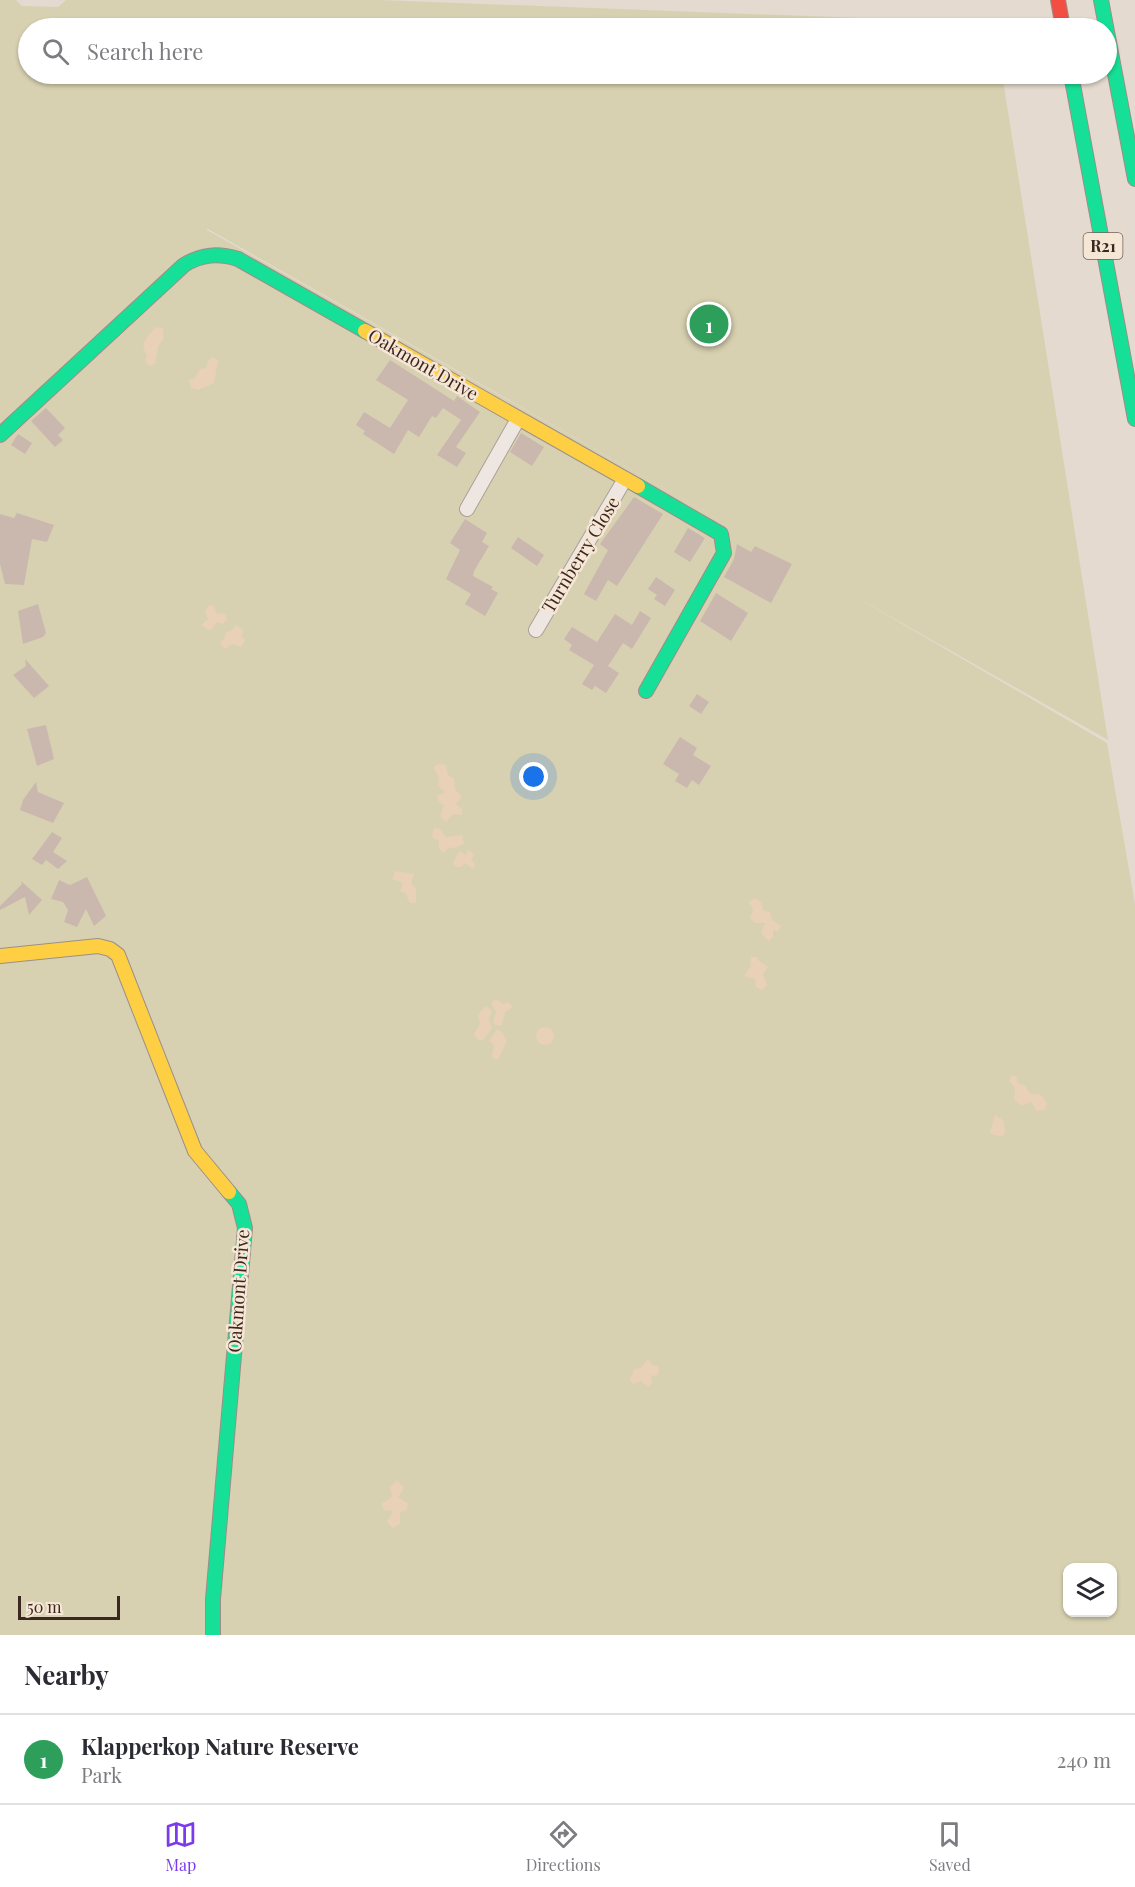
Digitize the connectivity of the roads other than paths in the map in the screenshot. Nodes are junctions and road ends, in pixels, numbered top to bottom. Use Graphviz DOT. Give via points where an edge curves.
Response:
graph roads {
  1 [pos="1058,0"];
  2 [pos="1101,0"];
  3 [pos="1061,18"];
  4 [pos="1104,18"];
  5 [pos="1073,84"];
  6 [pos="1117,84"];
  7 [pos="1135,179"];
  8 [pos="518,419"];
  9 [pos="1135,419"];
  10 [pos="0,435"];
  11 [pos="625,479"];
  12 [pos="467,508"];
  13 [pos="536,630"];
  14 [pos="646,692"];
  15 [pos="0,956"];
  16 [pos="213,1635"];
  1 -- 3 [label="main road"];
  2 -- 4 [label="main road"];
  5 -- 9 [label="main road, R21"];
  6 -- 7 [label="main road"];
  8 -- 10 [label="main road, Oakmont Drive" via="238,259 211,254 184,265"];
  8 -- 11 [label="main road, Oakmont Drive"];
  8 -- 12 [label="street"];
  11 -- 13 [label="street, Turnberry Close"];
  11 -- 14 [label="main road, Oakmont Drive" via="717,531 725,546"];
  15 -- 16 [label="main road, Oakmont Drive" via="98,946 118,956 195,1151 242,1210 245,1228"];
}
